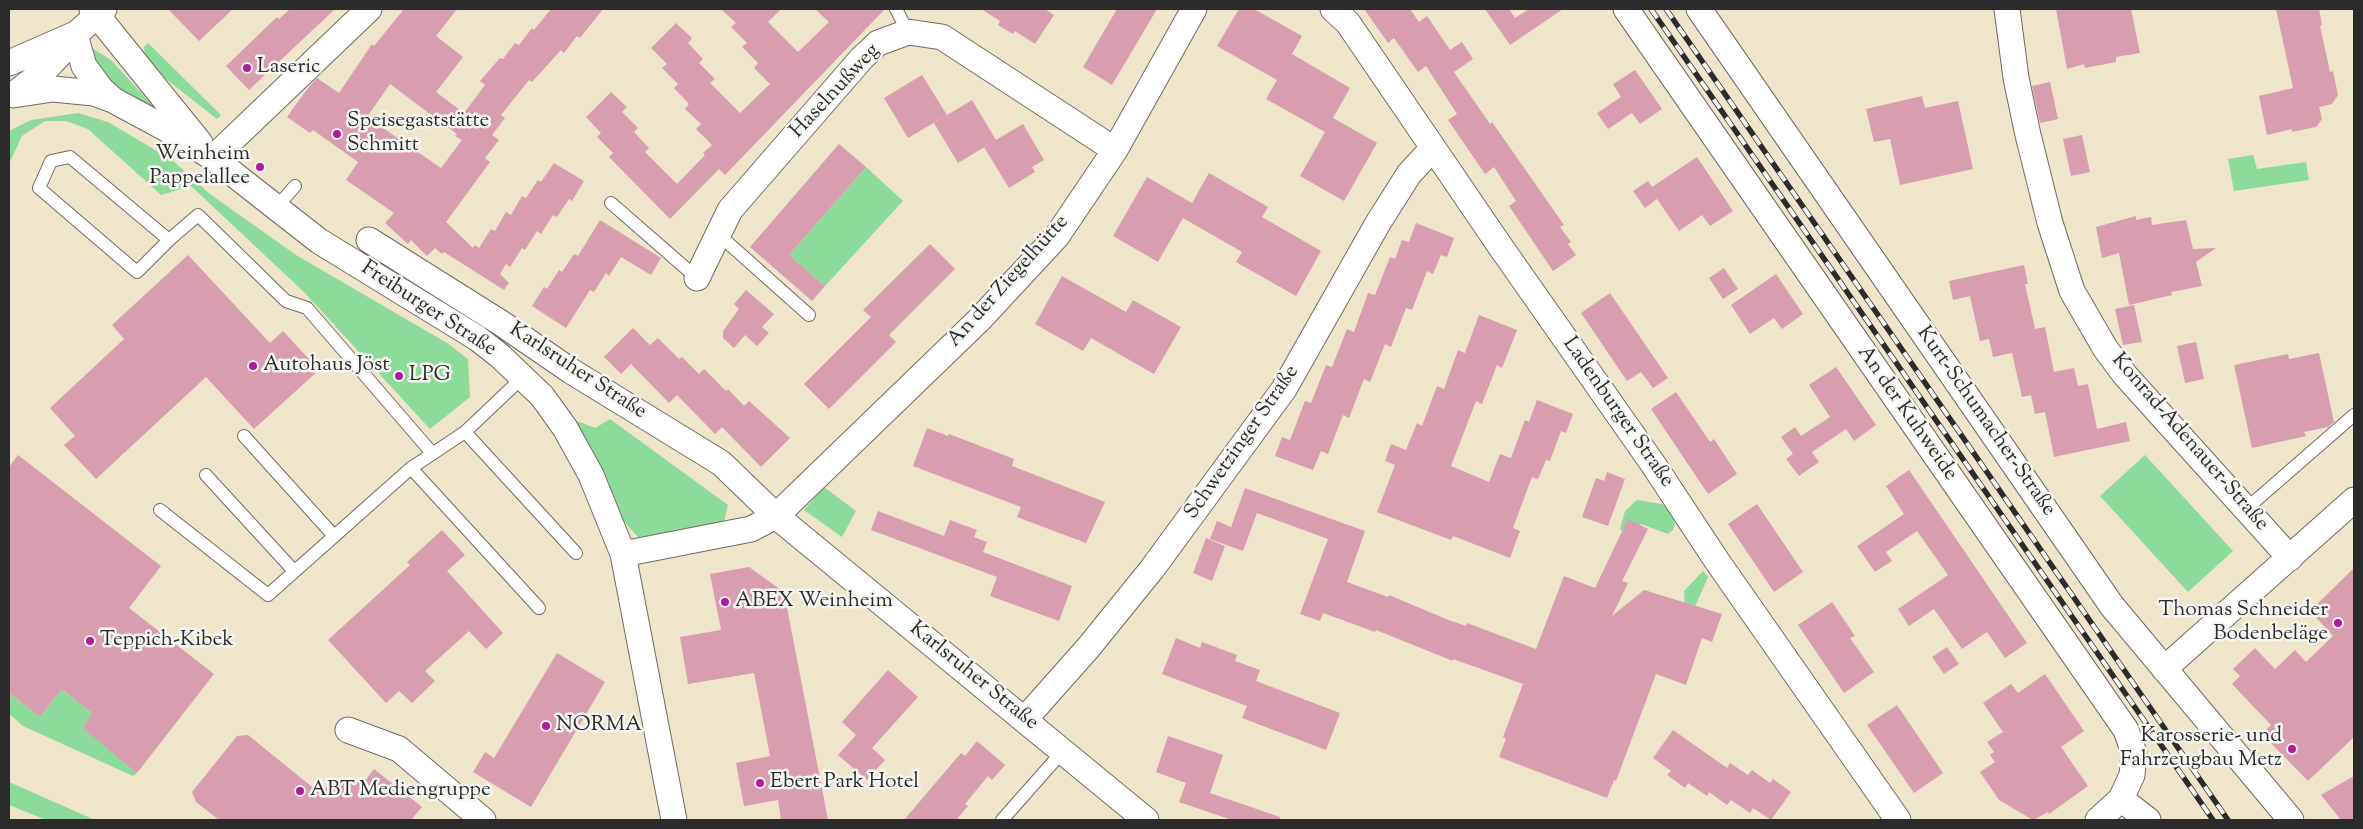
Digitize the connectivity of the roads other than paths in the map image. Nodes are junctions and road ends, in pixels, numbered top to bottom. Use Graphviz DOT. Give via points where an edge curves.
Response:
graph roads {
  1 [pos="369,9"];
  2 [pos="896,9"];
  3 [pos="1194,9"];
  4 [pos="1333,9"];
  5 [pos="1626,9"];
  6 [pos="1699,9"];
  7 [pos="2007,9"];
  8 [pos="98,11"];
  9 [pos="908,32"];
  10 [pos="75,34"];
  11 [pos="9,63"];
  12 [pos="11,96"];
  13 [pos="113,100"];
  14 [pos="1433,148"];
  15 [pos="1115,150"];
  16 [pos="213,158"];
  17 [pos="295,186"];
  18 [pos="611,203"];
  19 [pos="276,208"];
  20 [pos="718,234"];
  21 [pos="169,240"];
  22 [pos="369,240"];
  23 [pos="697,278"];
  24 [pos="809,315"];
  25 [pos="523,377"];
  26 [pos="2354,415"];
  27 [pos="465,432"];
  28 [pos="244,436"];
  29 [pos="432,453"];
  30 [pos="411,468"];
  31 [pos="206,474"];
  32 [pos="2354,500"];
  33 [pos="2246,509"];
  34 [pos="160,510"];
  35 [pos="776,516"];
  36 [pos="334,536"];
  37 [pos="576,553"];
  38 [pos="623,554"];
  39 [pos="2290,558"];
  40 [pos="294,571"];
  41 [pos="540,608"];
  42 [pos="2164,669"];
  43 [pos="1025,719"];
  44 [pos="348,730"];
  45 [pos="1063,751"];
  46 [pos="2121,799"];
  47 [pos="483,820"];
  48 [pos="674,820"];
  49 [pos="1002,820"];
  50 [pos="1146,820"];
  51 [pos="1898,820"];
  52 [pos="2098,820"];
  53 [pos="2148,820"];
  54 [pos="2291,820"];
  1 -- 16 [label="street"];
  2 -- 9 [label="lane"];
  3 -- 15 [label="street, An der Ziegelhütte"];
  4 -- 14 [label="street, Ladenburger Straße" via="1348,23"];
  5 -- 46 [label="street, An der Kuhweide" via="2126,730 2134,753 2132,775"];
  6 -- 42 [label="street, Kurt-Schumacher-Straße" via="2112,606"];
  7 -- 33 [label="street, Konrad-Adenauer-Straße" via="2028,135 2050,224 2072,291 2124,375"];
  8 -- 10 [label="street"];
  8 -- 16 [label="street, Freiburger Straße"];
  9 -- 15 [label="street, Haselnußweg" via="942,37"];
  9 -- 20 [label="street, Haselnußweg" via="878,43 862,58 730,210"];
  10 -- 11 [label="street"];
  10 -- 12 [label="street" via="43,72"];
  10 -- 13 [label="street, Freiburger Straße" via="84,66 100,89"];
  12 -- 13 [label="street, Freiburger Straße" via="46,89 73,90"];
  13 -- 16 [label="street, Freiburger Straße"];
  14 -- 43 [label="street, Schwetzinger Straße" via="1409,174 1378,223 1279,396 1129,598"];
  14 -- 51 [label="street, Ladenburger Straße"];
  15 -- 35 [label="street, An der Ziegelhütte" via="1056,236 1018,278 980,319"];
  16 -- 19 [label="street, Freiburger Straße"];
  17 -- 19 [label="lane"];
  18 -- 23 [label="lane"];
  19 -- 25 [label="street, Freiburger Straße" via="319,241 477,338"];
  20 -- 23 [label="street, Haselnußweg"];
  20 -- 24 [label="lane"];
  21 -- 21 [label="lane" via="70,157 51,161 39,188 136,272"];
  21 -- 29 [label="lane" via="198,215 286,301 308,308"];
  22 -- 35 [label="street, Karlsruher Straße" via="721,464"];
  25 -- 27 [label="lane"];
  25 -- 38 [label="street, Freiburger Straße" via="542,396 565,428 591,475"];
  26 -- 33 [label="lane"];
  27 -- 29 [label="lane"];
  27 -- 37 [label="lane"];
  28 -- 36 [label="lane"];
  29 -- 30 [label="lane"];
  30 -- 36 [label="lane"];
  30 -- 41 [label="lane"];
  31 -- 40 [label="lane"];
  32 -- 39 [label="street"];
  33 -- 39 [label="street, Konrad-Adenauer-Straße"];
  34 -- 40 [label="lane" via="268,595"];
  35 -- 38 [label="street" via="751,529"];
  35 -- 43 [label="street, Karlsruher Straße"];
  36 -- 40 [label="lane"];
  38 -- 48 [label="street, Freiburger Straße"];
  39 -- 42 [label="street"];
  42 -- 54 [label="street, Kurt-Schumacher-Straße"];
  43 -- 45 [label="street, Karlsruher Straße"];
  44 -- 47 [label="street" via="399,749"];
  45 -- 49 [label="lane"];
  45 -- 50 [label="street, Karlsruher Straße"];
  46 -- 52 [label="street"];
  46 -- 53 [label="street"];
}
